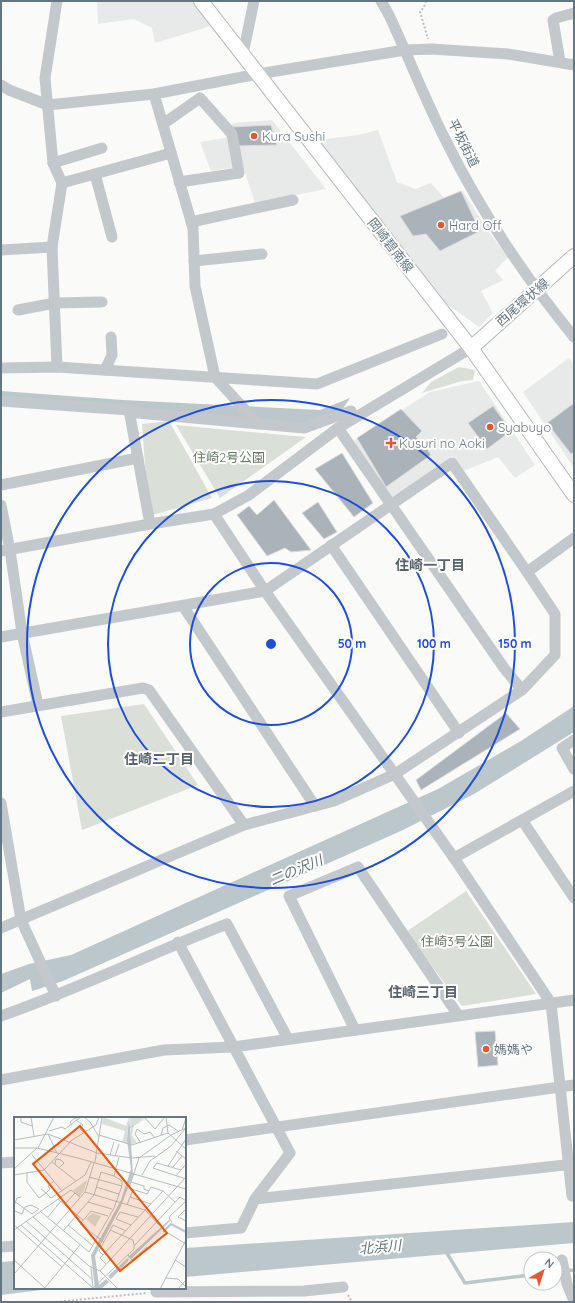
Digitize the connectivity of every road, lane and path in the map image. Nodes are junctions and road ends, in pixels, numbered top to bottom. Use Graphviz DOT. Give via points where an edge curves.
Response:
graph roads {
  1 [pos="57,1"];
  2 [pos="201,1"];
  3 [pos="254,1"];
  4 [pos="381,1"];
  5 [pos="426,1"];
  6 [pos="574,13"];
  7 [pos="431,49"];
  8 [pos="406,50"];
  9 [pos="243,54"];
  10 [pos="560,62"];
  11 [pos="574,65"];
  12 [pos="258,74"];
  13 [pos="205,84"];
  14 [pos="1,86"];
  15 [pos="154,94"];
  16 [pos="200,98"];
  17 [pos="48,105"];
  18 [pos="163,124"];
  19 [pos="102,148"];
  20 [pos="171,153"];
  21 [pos="53,163"];
  22 [pos="95,174"];
  23 [pos="179,182"];
  24 [pos="62,183"];
  25 [pos="293,200"];
  26 [pos="191,222"];
  27 [pos="112,237"];
  28 [pos="52,247"];
  29 [pos="1,250"];
  30 [pos="262,254"];
  31 [pos="574,256"];
  32 [pos="194,261"];
  33 [pos="536,289"];
  34 [pos="102,302"];
  35 [pos="55,303"];
  36 [pos="18,310"];
  37 [pos="442,334"];
  38 [pos="111,337"];
  39 [pos="574,337"];
  40 [pos="470,348"];
  41 [pos="57,367"];
  42 [pos="1,368"];
  43 [pos="105,370"];
  44 [pos="215,377"];
  45 [pos="1,401"];
  46 [pos="128,410"];
  47 [pos="351,411"];
  48 [pos="255,422"];
  49 [pos="338,428"];
  50 [pos="138,458"];
  51 [pos="1,485"];
  52 [pos="574,495"];
  53 [pos="391,504"];
  54 [pos="1,505"];
  55 [pos="214,514"];
  56 [pos="150,524"];
  57 [pos="574,538"];
  58 [pos="331,545"];
  59 [pos="6,551"];
  60 [pos="527,572"];
  61 [pos="265,591"];
  62 [pos="183,606"];
  63 [pos="22,633"];
  64 [pos="1,637"];
  65 [pos="522,690"];
  66 [pos="38,705"];
  67 [pos="1,712"];
  68 [pos="459,733"];
  69 [pos="574,740"];
  70 [pos="574,769"];
  71 [pos="395,774"];
  72 [pos="574,791"];
  73 [pos="1,803"];
  74 [pos="315,806"];
  75 [pos="522,820"];
  76 [pos="244,825"];
  77 [pos="454,858"];
  78 [pos="574,898"];
  79 [pos="21,920"];
  80 [pos="1,928"];
  81 [pos="178,942"];
  82 [pos="56,996"];
  83 [pos="574,1000"];
  84 [pos="550,1003"];
  85 [pos="458,1015"];
  86 [pos="1,1016"];
  87 [pos="355,1030"];
  88 [pos="288,1040"];
  89 [pos="232,1047"];
  90 [pos="1,1080"];
  91 [pos="574,1085"];
  92 [pos="560,1087"];
  93 [pos="276,1127"];
  94 [pos="186,1140"];
  95 [pos="14,1162"];
  96 [pos="1,1163"];
  97 [pos="572,1164"];
  98 [pos="572,1196"];
  99 [pos="255,1199"];
  100 [pos="186,1233"];
  101 [pos="14,1246"];
  102 [pos="1,1247"];
  103 [pos="563,1265"];
  104 [pos="343,1287"];
  105 [pos="156,1290"];
  106 [pos="574,1301"];
  107 [pos="56,1302"];
  1 -- 17 [label="street" via="45,78"];
  2 -- 9 [label="main road, 岡崎碧南線"];
  3 -- 9 [label="street"];
  4 -- 8 [label="street, 平坂街道"];
  5 -- 7 [label="path" via="420,12"];
  6 -- 10 [label="street" via="553,20"];
  7 -- 8 [label="street"];
  7 -- 10 [label="street" via="508,54"];
  8 -- 12 [label="street"];
  8 -- 33 [label="street, 平坂街道" via="448,146 489,219"];
  9 -- 12 [label="main road, 岡崎碧南線"];
  10 -- 11 [label="street"];
  12 -- 13 [label="street"];
  12 -- 40 [label="main road, 岡崎碧南線"];
  13 -- 15 [label="street"];
  13 -- 16 [label="street"];
  14 -- 17 [label="street"];
  15 -- 17 [label="street"];
  15 -- 18 [label="street"];
  16 -- 18 [label="street"];
  16 -- 23 [label="street" via="232,134 238,173"];
  17 -- 21 [label="street"];
  18 -- 20 [label="street"];
  19 -- 21 [label="street"];
  20 -- 22 [label="street"];
  20 -- 23 [label="street"];
  21 -- 24 [label="street"];
  22 -- 24 [label="street"];
  22 -- 27 [label="street"];
  23 -- 26 [label="street"];
  24 -- 28 [label="street"];
  25 -- 26 [label="street"];
  26 -- 32 [label="street"];
  28 -- 29 [label="street"];
  28 -- 35 [label="street"];
  30 -- 32 [label="street"];
  31 -- 33 [label="main road, 西尾環状線"];
  32 -- 44 [label="street" via="195,286"];
  33 -- 39 [label="street, 平坂街道"];
  33 -- 40 [label="main road, 西尾環状線"];
  34 -- 35 [label="street"];
  35 -- 36 [label="street"];
  35 -- 41 [label="street"];
  37 -- 44 [label="street" via="317,384"];
  38 -- 43 [label="street" via="112,355"];
  40 -- 49 [label="street"];
  40 -- 52 [label="main road, 岡崎碧南線"];
  41 -- 42 [label="street"];
  41 -- 43 [label="street"];
  43 -- 44 [label="street"];
  44 -- 48 [label="street"];
  45 -- 46 [label="street"];
  46 -- 48 [label="street" via="138,413"];
  46 -- 50 [label="street"];
  47 -- 48 [label="street" via="304,428"];
  49 -- 53 [label="street"];
  49 -- 55 [label="street" via="249,495"];
  50 -- 51 [label="street"];
  50 -- 56 [label="street"];
  53 -- 58 [label="street"];
  53 -- 60 [label="street" via="452,463"];
  53 -- 65 [label="street" via="504,668"];
  54 -- 59 [label="street"];
  55 -- 56 [label="street"];
  55 -- 61 [label="street"];
  56 -- 59 [label="street"];
  57 -- 60 [label="street"];
  58 -- 61 [label="street"];
  58 -- 68 [label="street"];
  59 -- 63 [label="street"];
  60 -- 65 [label="street" via="555,614 555,655"];
  61 -- 62 [label="street"];
  61 -- 71 [label="street"];
  62 -- 63 [label="street"];
  62 -- 74 [label="street"];
  63 -- 64 [label="street"];
  63 -- 66 [label="street"];
  65 -- 68 [label="street"];
  66 -- 67 [label="street"];
  66 -- 76 [label="street" via="143,688 150,690"];
  68 -- 71 [label="street"];
  69 -- 70 [label="street" via="562,748"];
  71 -- 74 [label="street" via="334,801"];
  71 -- 77 [label="street"];
  72 -- 75 [label="street"];
  73 -- 79 [label="street"];
  74 -- 76 [label="street"];
  75 -- 77 [label="street"];
  75 -- 78 [label="street"];
  76 -- 79 [label="street"];
  77 -- 84 [label="street"];
  79 -- 80 [label="street"];
  79 -- 82 [label="street"];
  81 -- 82 [label="street"];
  81 -- 88 [label="street" via="227,924"];
  81 -- 89 [label="street"];
  82 -- 86 [label="street"];
  83 -- 84 [label="street"];
  84 -- 85 [label="street"];
  84 -- 92 [label="street"];
  85 -- 87 [label="street"];
  85 -- 87 [label="street" via="358,867 289,896"];
  87 -- 88 [label="street"];
  88 -- 89 [label="street"];
  89 -- 90 [label="street" via="164,1050"];
  89 -- 93 [label="street"];
  91 -- 92 [label="street"];
  92 -- 93 [label="street"];
  92 -- 97 [label="street"];
  93 -- 94 [label="street"];
  93 -- 99 [label="street" via="290,1153"];
  95 -- 96 [label="street"];
  97 -- 98 [label="street"];
  97 -- 99 [label="street"];
  99 -- 100 [label="street" via="241,1228"];
  101 -- 102 [label="street"];
  103 -- 106 [label="street"];
  104 -- 105 [label="street" via="304,1291"];
  105 -- 107 [label="path"];
}
